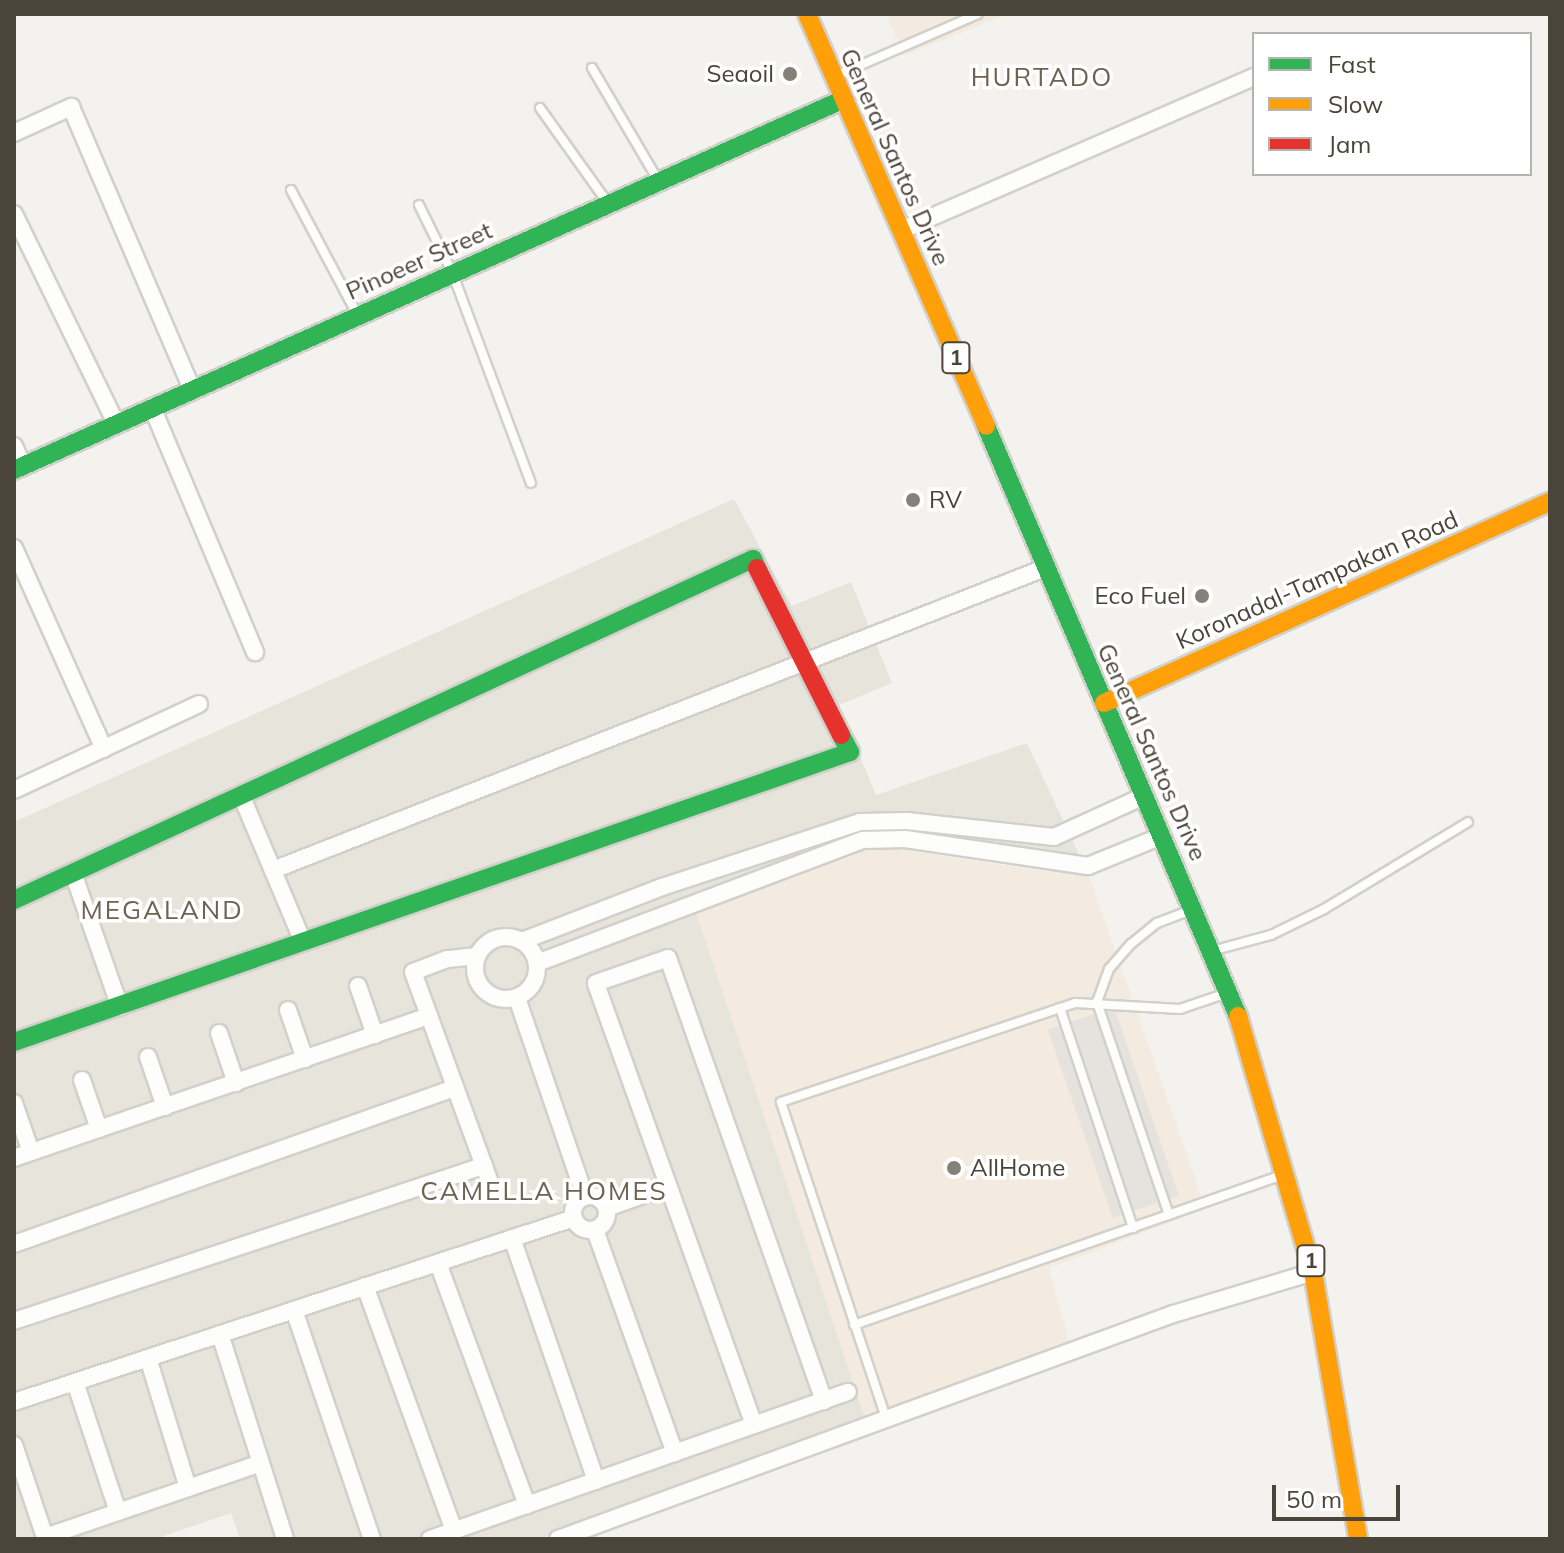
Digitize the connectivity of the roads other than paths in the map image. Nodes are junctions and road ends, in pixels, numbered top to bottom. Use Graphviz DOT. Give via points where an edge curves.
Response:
graph roads {
  1 [pos="807,14"];
  2 [pos="978,14"];
  3 [pos="592,68"];
  4 [pos="834,77"];
  5 [pos="1252,78"];
  6 [pos="844,99"];
  7 [pos="540,108"];
  8 [pos="14,133"];
  9 [pos="658,181"];
  10 [pos="291,190"];
  11 [pos="608,204"];
  12 [pos="419,205"];
  13 [pos="14,214"];
  14 [pos="902,230"];
  15 [pos="452,272"];
  16 [pos="357,315"];
  17 [pos="192,389"];
  18 [pos="152,407"];
  19 [pos="116,423"];
  20 [pos="14,446"];
  21 [pos="18,468"];
  22 [pos="531,483"];
  23 [pos="1550,502"];
  24 [pos="14,548"];
  25 [pos="1045,568"];
  26 [pos="255,652"];
  27 [pos="805,662"];
  28 [pos="1104,703"];
  29 [pos="199,704"];
  30 [pos="104,749"];
  31 [pos="14,790"];
  32 [pos="241,795"];
  33 [pos="1144,796"];
  34 [pos="1468,822"];
  35 [pos="1162,836"];
  36 [pos="273,870"];
  37 [pos="73,873"];
  38 [pos="14,900"];
  39 [pos="1195,909"];
  40 [pos="522,941"];
  41 [pos="303,942"];
  42 [pos="1215,950"];
  43 [pos="477,956"];
  44 [pos="537,963"];
  45 [pos="358,986"];
  46 [pos="1231,991"];
  47 [pos="517,998"];
  48 [pos="1097,1002"];
  49 [pos="120,1007"];
  50 [pos="1060,1008"];
  51 [pos="288,1010"];
  52 [pos="429,1016"];
  53 [pos="219,1033"];
  54 [pos="375,1035"];
  55 [pos="14,1042"];
  56 [pos="148,1057"];
  57 [pos="305,1059"];
  58 [pos="82,1080"];
  59 [pos="236,1083"];
  60 [pos="455,1088"];
  61 [pos="14,1103"];
  62 [pos="165,1107"];
  63 [pos="99,1129"];
  64 [pos="31,1152"];
  65 [pos="14,1158"];
  66 [pos="484,1166"];
  67 [pos="1288,1173"];
  68 [pos="668,1186"];
  69 [pos="492,1188"];
  70 [pos="585,1197"];
  71 [pos="607,1208"];
  72 [pos="1169,1215"];
  73 [pos="574,1218"];
  74 [pos="1133,1228"];
  75 [pos="595,1230"];
  76 [pos="512,1238"];
  77 [pos="14,1244"];
  78 [pos="438,1263"];
  79 [pos="1313,1272"];
  80 [pos="365,1286"];
  81 [pos="294,1310"];
  82 [pos="14,1321"];
  83 [pos="854,1325"];
  84 [pos="220,1334"];
  85 [pos="148,1358"];
  86 [pos="75,1382"];
  87 [pos="848,1392"];
  88 [pos="824,1401"];
  89 [pos="14,1402"];
  90 [pos="887,1421"];
  91 [pos="754,1425"];
  92 [pos="14,1445"];
  93 [pos="675,1453"];
  94 [pos="261,1463"];
  95 [pos="596,1481"];
  96 [pos="188,1488"];
  97 [pos="527,1505"];
  98 [pos="118,1512"];
  99 [pos="454,1531"];
  100 [pos="285,1539"];
  101 [pos="372,1539"];
  102 [pos="430,1539"];
  103 [pos="558,1539"];
  104 [pos="1358,1539"];
  1 -- 4 [label="main road, General Santos Drive / 1"];
  2 -- 4 [label="lane"];
  3 -- 9 [label="lane"];
  4 -- 6 [label="main road, General Santos Drive / 1"];
  5 -- 14 [label="street"];
  6 -- 9 [label="main road, Pinoeer Street"];
  6 -- 14 [label="main road, General Santos Drive / 1"];
  7 -- 11 [label="lane"];
  8 -- 17 [label="street" via="71,107"];
  9 -- 11 [label="main road, Pinoeer Street"];
  10 -- 16 [label="lane"];
  11 -- 15 [label="main road, Pinoeer Street"];
  12 -- 15 [label="lane"];
  13 -- 19 [label="street"];
  14 -- 25 [label="main road, General Santos Drive / 1"];
  15 -- 16 [label="main road, Pinoeer Street"];
  15 -- 22 [label="lane"];
  16 -- 17 [label="main road, Pinoeer Street"];
  17 -- 18 [label="main road, Pinoeer Street"];
  18 -- 19 [label="main road, Pinoeer Street"];
  18 -- 26 [label="street"];
  19 -- 21 [label="main road, Pinoeer Street"];
  20 -- 21 [label="street"];
  23 -- 28 [label="main road, Koronadal-Tampakan Road"];
  24 -- 30 [label="street"];
  25 -- 27 [label="street"];
  25 -- 28 [label="main road, General Santos Drive / 1"];
  27 -- 32 [label="main road" via="753,559"];
  27 -- 36 [label="street"];
  27 -- 41 [label="main road" via="850,752"];
  28 -- 33 [label="main road, General Santos Drive / 1"];
  29 -- 30 [label="street"];
  30 -- 31 [label="street"];
  32 -- 36 [label="street"];
  32 -- 37 [label="main road"];
  33 -- 35 [label="main road, General Santos Drive / 1"];
  33 -- 40 [label="street" via="1054,837 907,821 860,822 662,887"];
  34 -- 42 [label="lane" via="1324,909 1271,935"];
  35 -- 39 [label="main road, General Santos Drive / 1"];
  35 -- 44 [label="street" via="1102,864 1080,866 905,839 863,840"];
  36 -- 41 [label="street"];
  37 -- 38 [label="main road"];
  37 -- 49 [label="street"];
  39 -- 42 [label="main road, General Santos Drive / 1"];
  39 -- 48 [label="lane" via="1157,923 1131,944 1109,969"];
  40 -- 43 [label="street" via="496,938"];
  40 -- 44 [label="street"];
  41 -- 49 [label="main road"];
  42 -- 46 [label="main road, General Santos Drive / 1"];
  43 -- 47 [label="street" via="475,974 483,990 499,999"];
  43 -- 52 [label="street" via="447,959 413,972"];
  44 -- 47 [label="street" via="531,988"];
  45 -- 54 [label="street"];
  46 -- 48 [label="lane" via="1180,1009"];
  46 -- 67 [label="main road, General Santos Drive / 1"];
  47 -- 70 [label="street"];
  48 -- 50 [label="lane"];
  48 -- 72 [label="lane"];
  49 -- 55 [label="main road"];
  50 -- 74 [label="lane"];
  50 -- 83 [label="lane" via="781,1102"];
  51 -- 57 [label="street"];
  52 -- 54 [label="street"];
  52 -- 60 [label="street"];
  53 -- 59 [label="street"];
  54 -- 57 [label="street"];
  56 -- 62 [label="street"];
  57 -- 59 [label="street"];
  58 -- 63 [label="street"];
  59 -- 62 [label="street"];
  60 -- 66 [label="street"];
  60 -- 77 [label="street"];
  61 -- 64 [label="street"];
  62 -- 63 [label="street"];
  63 -- 64 [label="street"];
  64 -- 65 [label="street"];
  66 -- 69 [label="street"];
  66 -- 82 [label="street"];
  67 -- 72 [label="lane"];
  67 -- 79 [label="main road, General Santos Drive / 1"];
  68 -- 71 [label="street"];
  68 -- 88 [label="street" via="596,983 668,958"];
  68 -- 91 [label="street"];
  70 -- 71 [label="street" via="599,1198"];
  70 -- 73 [label="street" via="575,1205"];
  71 -- 75 [label="street" via="606,1222"];
  72 -- 74 [label="lane"];
  73 -- 75 [label="street" via="582,1228"];
  73 -- 76 [label="street"];
  74 -- 83 [label="lane"];
  75 -- 93 [label="street"];
  76 -- 78 [label="street"];
  76 -- 95 [label="street"];
  78 -- 80 [label="street"];
  78 -- 97 [label="street"];
  79 -- 90 [label="street" via="1173,1314"];
  79 -- 104 [label="main road, General Santos Drive / 1"];
  80 -- 81 [label="street"];
  80 -- 99 [label="street"];
  81 -- 84 [label="street"];
  81 -- 101 [label="street"];
  83 -- 90 [label="lane"];
  84 -- 85 [label="street"];
  84 -- 94 [label="street"];
  85 -- 86 [label="street"];
  85 -- 96 [label="street"];
  86 -- 89 [label="street"];
  86 -- 98 [label="street"];
  87 -- 88 [label="street"];
  88 -- 91 [label="street"];
  90 -- 103 [label="street"];
  91 -- 93 [label="street"];
  92 -- 98 [label="street" via="45,1537"];
  93 -- 95 [label="street"];
  94 -- 96 [label="street"];
  94 -- 100 [label="street"];
  95 -- 97 [label="street"];
  96 -- 98 [label="street"];
  97 -- 99 [label="street"];
  99 -- 102 [label="street"];
}
